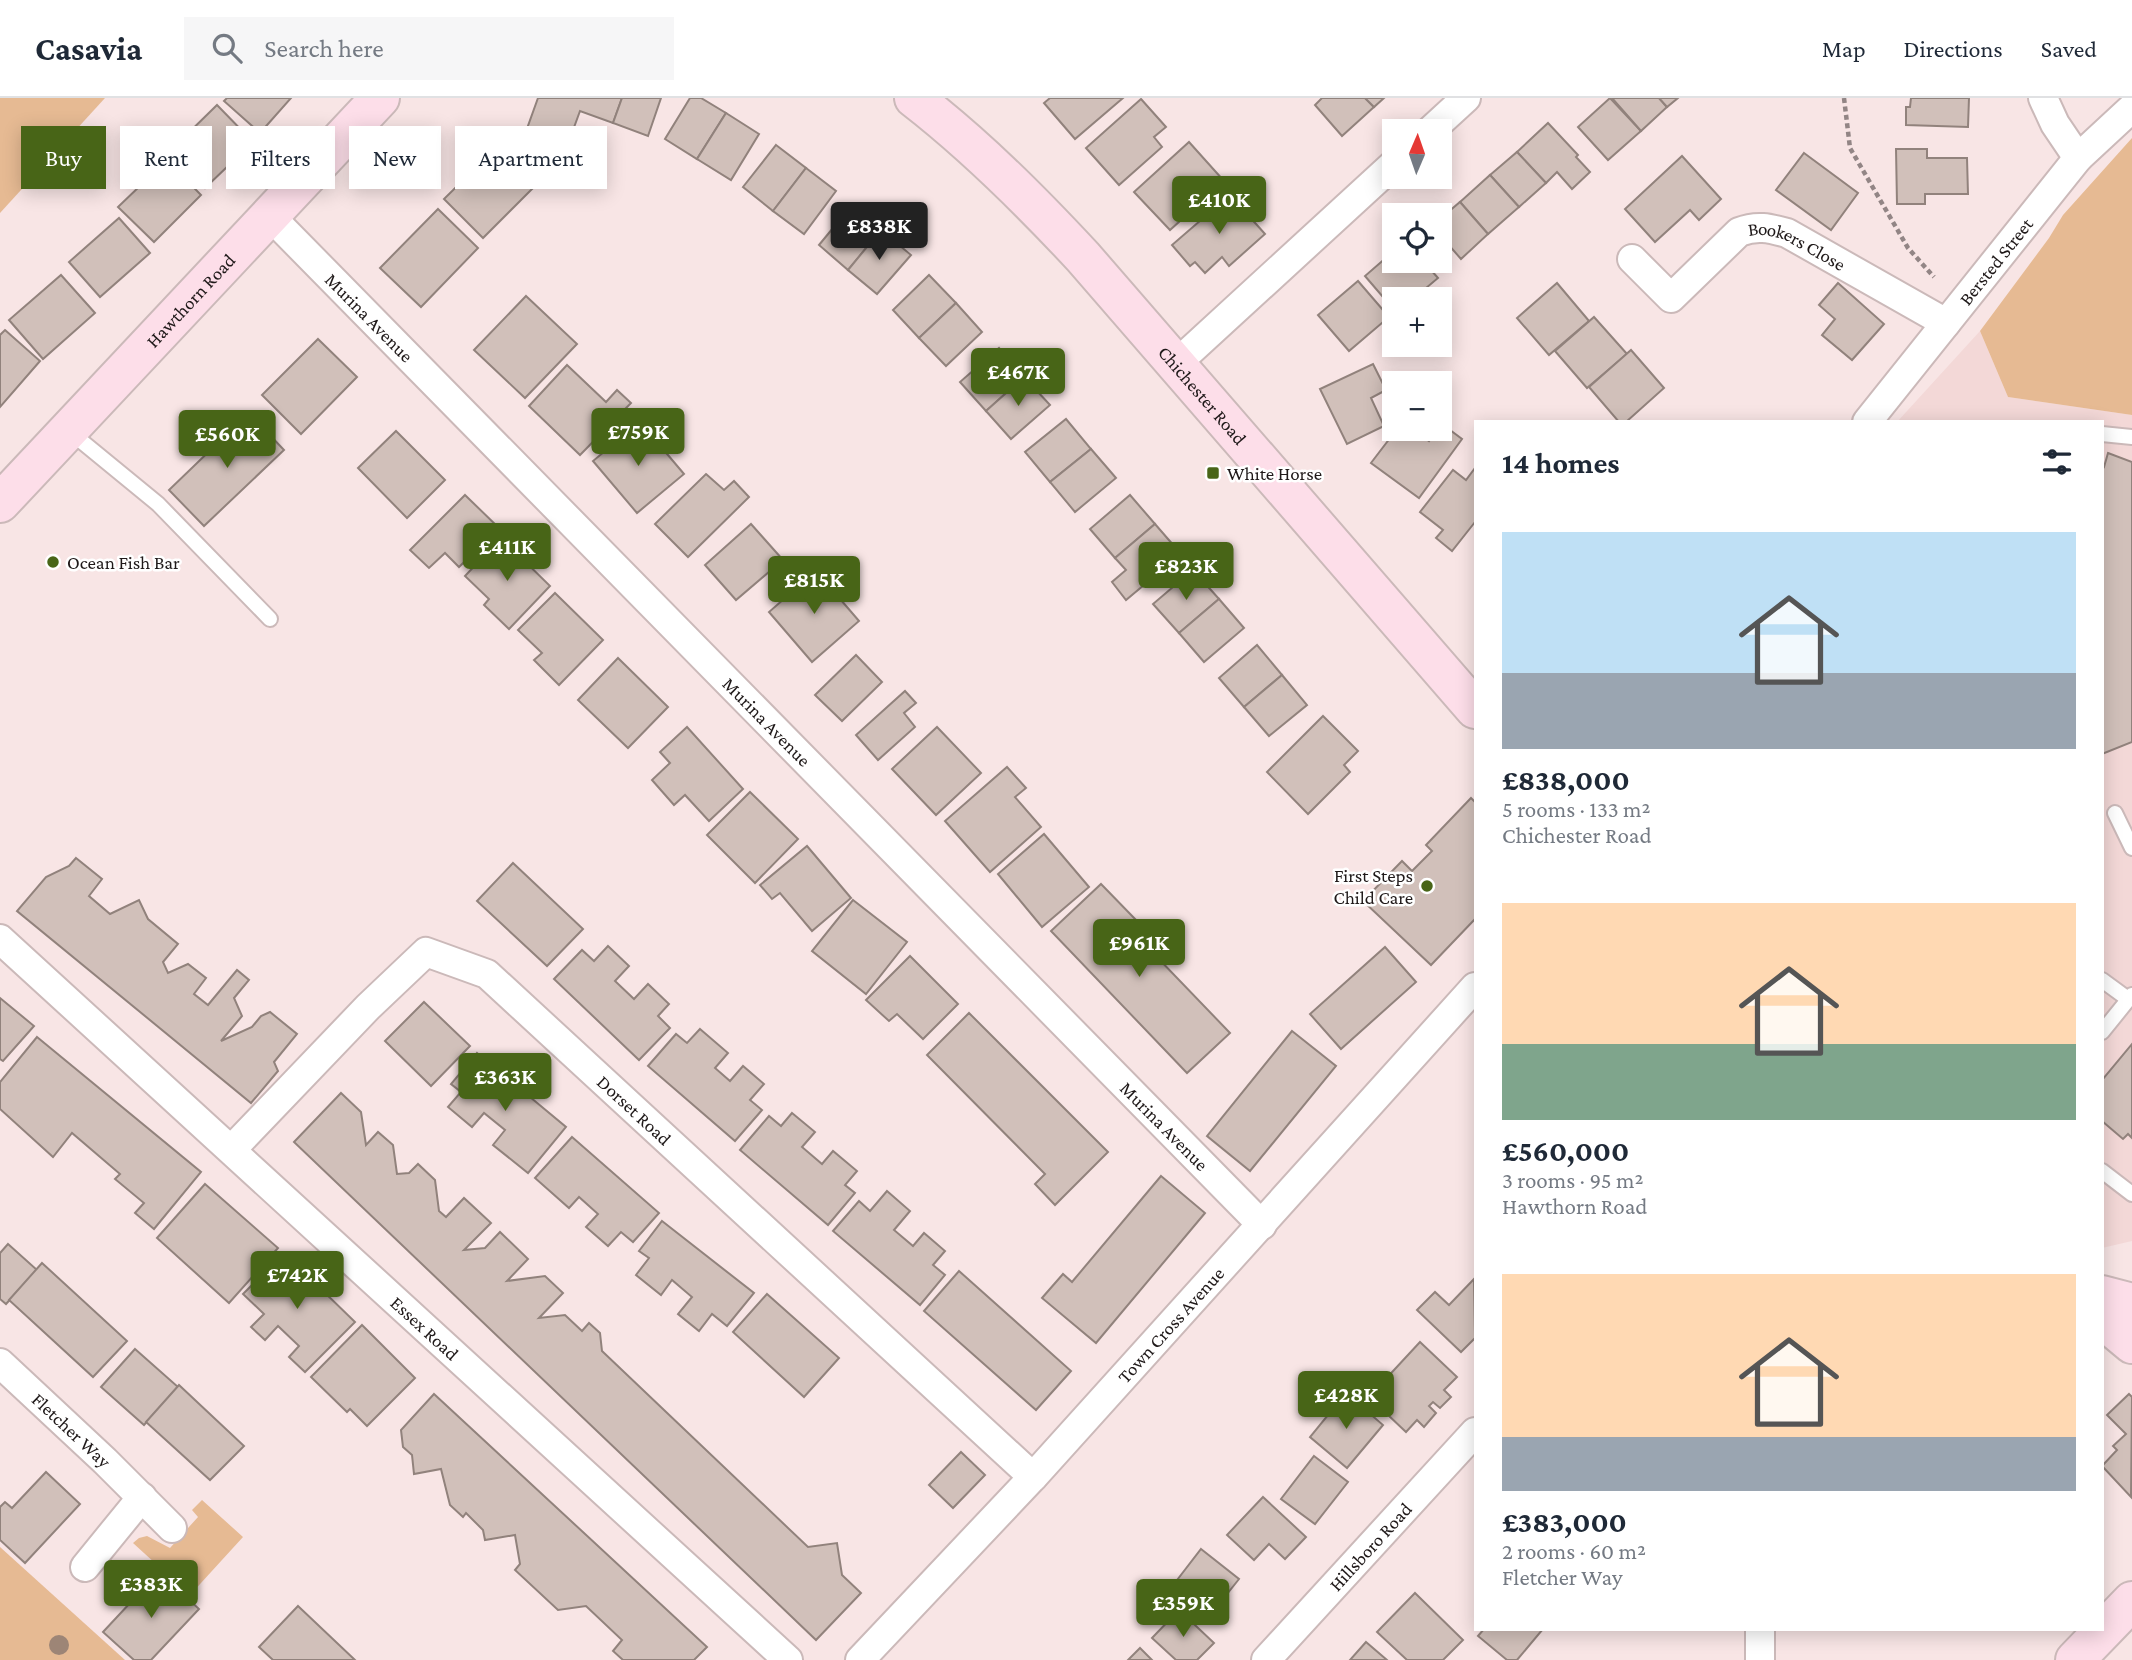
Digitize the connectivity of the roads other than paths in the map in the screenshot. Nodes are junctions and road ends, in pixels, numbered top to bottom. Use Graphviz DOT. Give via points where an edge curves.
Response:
graph roads {
  1 [pos="380,98"];
  2 [pos="914,98"];
  3 [pos="1466,98"];
  4 [pos="2043,98"];
  5 [pos="2132,108"];
  6 [pos="1443,119"];
  7 [pos="2078,158"];
  8 [pos="1382,175"];
  9 [pos="270,216"];
  10 [pos="1632,259"];
  11 [pos="1952,316"];
  12 [pos="1177,363"];
  13 [pos="1869,420"];
  14 [pos="68,430"];
  15 [pos="2104,434"];
  16 [pos="2132,437"];
  17 [pos="0,503"];
  18 [pos="270,619"];
  19 [pos="1474,708"];
  20 [pos="2115,813"];
  21 [pos="2132,848"];
  22 [pos="0,939"];
  23 [pos="2104,981"];
  24 [pos="1474,988"];
  25 [pos="2130,997"];
  26 [pos="2104,1030"];
  27 [pos="232,1149"];
  28 [pos="2104,1173"];
  29 [pos="2132,1194"];
  30 [pos="1262,1226"];
  31 [pos="2104,1296"];
  32 [pos="2132,1303"];
  33 [pos="2104,1321"];
  34 [pos="2132,1344"];
  35 [pos="0,1363"];
  36 [pos="1474,1433"];
  37 [pos="1033,1477"];
  38 [pos="142,1497"];
  39 [pos="172,1528"];
  40 [pos="85,1567"];
  41 [pos="2132,1601"];
  42 [pos="2104,1630"];
  43 [pos="1760,1631"];
  44 [pos="2103,1631"];
  45 [pos="788,1660"];
  46 [pos="860,1660"];
  47 [pos="1266,1660"];
  48 [pos="1760,1660"];
  49 [pos="2075,1660"];
  1 -- 9 [label="main road, Hawthorn Road"];
  2 -- 12 [label="main road, Chichester Road" via="1025,194"];
  3 -- 6 [label="street"];
  4 -- 7 [label="street"];
  5 -- 7 [label="street, Bersted Street"];
  7 -- 11 [label="street, Bersted Street"];
  8 -- 12 [label="street"];
  9 -- 14 [label="main road, Hawthorn Road"];
  9 -- 30 [label="street, Murina Avenue"];
  10 -- 11 [label="street, Bookers Close" via="1671,298 1739,232 1766,227 1787,233"];
  11 -- 13 [label="street, Bersted Street"];
  12 -- 19 [label="main road, Chichester Road"];
  14 -- 17 [label="main road, Hawthorn Road"];
  14 -- 18 [label="lane" via="158,504"];
  15 -- 16 [label="lane"];
  20 -- 21 [label="lane"];
  22 -- 27 [label="street, Essex Road"];
  23 -- 25 [label="lane"];
  24 -- 30 [label="street, Town Cross Avenue"];
  25 -- 26 [label="lane"];
  27 -- 37 [label="street, Dorset Road" via="426,953 487,974"];
  27 -- 45 [label="street, Essex Road"];
  28 -- 29 [label="lane"];
  30 -- 37 [label="street, Town Cross Avenue"];
  31 -- 32 [label="main road"];
  33 -- 34 [label="main road"];
  35 -- 38 [label="street, Fletcher Way"];
  36 -- 47 [label="street, Hillsboro Road"];
  37 -- 46 [label="street, Town Cross Avenue"];
  38 -- 39 [label="street, Fletcher Way"];
  38 -- 40 [label="street"];
  41 -- 42 [label="main road"];
  43 -- 48 [label="street"];
  44 -- 49 [label="main road"];
}
